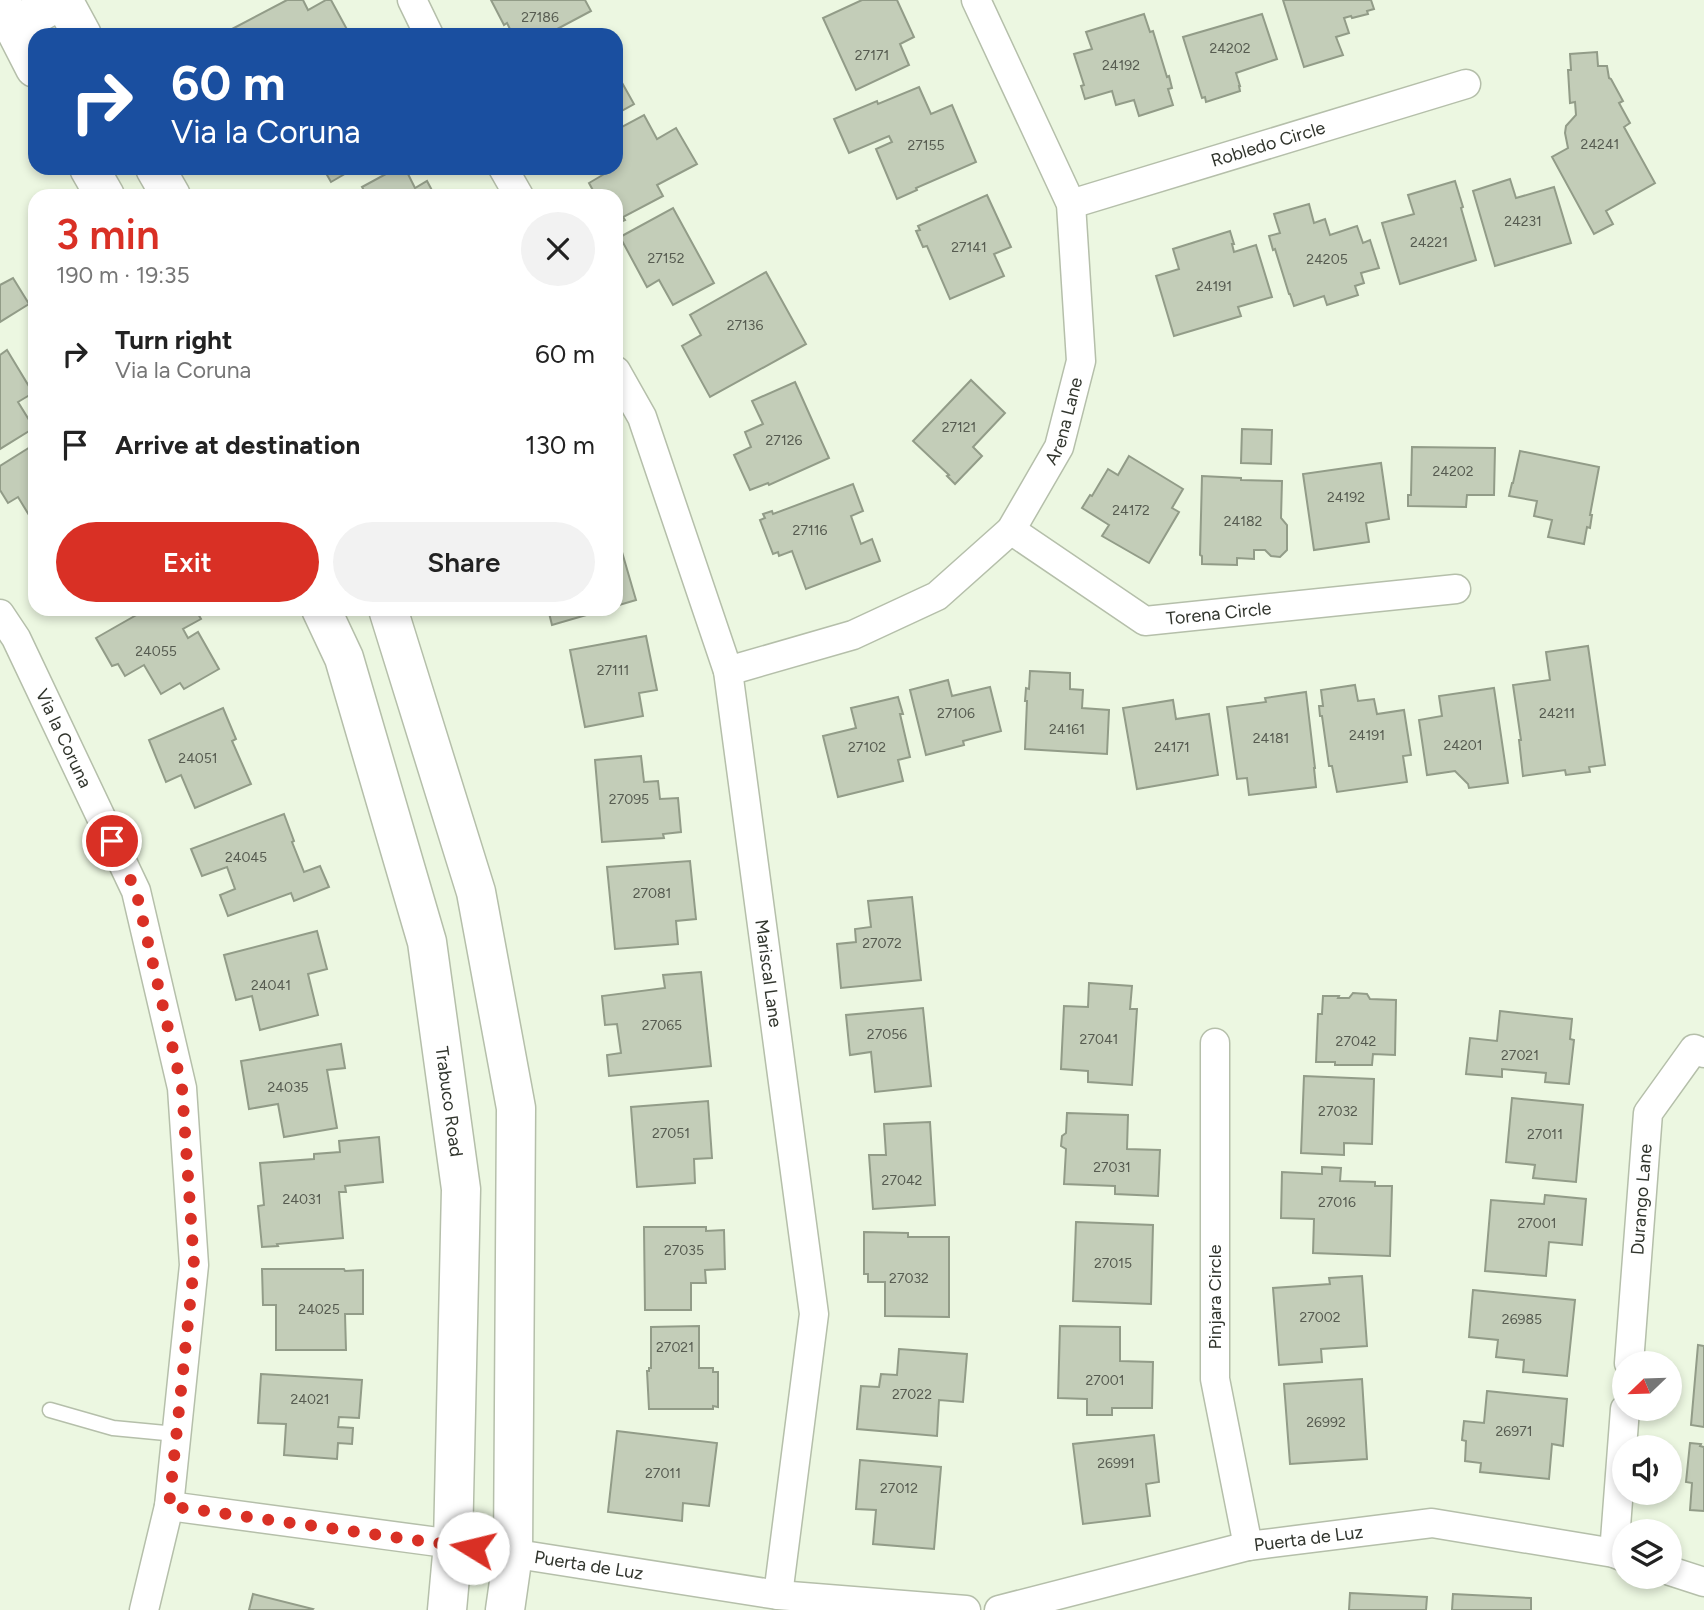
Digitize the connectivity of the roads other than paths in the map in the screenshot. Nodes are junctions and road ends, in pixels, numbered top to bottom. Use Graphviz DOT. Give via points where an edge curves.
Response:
graph roads {
  1 [pos="62,0"];
  2 [pos="412,0"];
  3 [pos="976,0"];
  4 [pos="4,21"];
  5 [pos="78,28"];
  6 [pos="426,28"];
  7 [pos="28,57"];
  8 [pos="1466,84"];
  9 [pos="1071,204"];
  10 [pos="623,383"];
  11 [pos="1011,530"];
  12 [pos="1456,589"];
  13 [pos="0,614"];
  14 [pos="324,616"];
  15 [pos="390,616"];
  16 [pos="728,671"];
  17 [pos="1215,1043"];
  18 [pos="1699,1051"];
  19 [pos="1630,1351"];
  20 [pos="50,1410"];
  21 [pos="1625,1421"];
  22 [pos="176,1434"];
  23 [pos="169,1506"];
  24 [pos="1620,1519"];
  25 [pos="453,1544"];
  26 [pos="1248,1546"];
  27 [pos="513,1554"];
  28 [pos="1612,1554"];
  29 [pos="1682,1575"];
  30 [pos="1704,1582"];
  31 [pos="778,1595"];
  32 [pos="144,1610"];
  33 [pos="447,1610"];
  34 [pos="505,1610"];
  35 [pos="966,1610"];
  36 [pos="999,1610"];
  1 -- 4 [label="main road"];
  1 -- 5 [label="main road"];
  2 -- 6 [label="street"];
  3 -- 9 [label="street, Arena Lane"];
  4 -- 7 [label="main road"];
  8 -- 9 [label="street, Robledo Circle"];
  9 -- 11 [label="street, Arena Lane" via="1081,360 1059,447"];
  10 -- 16 [label="street, Mariscal Lane" via="642,417"];
  11 -- 12 [label="street, Torena Circle" via="1144,621"];
  11 -- 16 [label="street, Arena Lane" via="937,596 853,635"];
  13 -- 22 [label="street, Via la Coruna" via="16,638 136,891 182,1088 194,1265"];
  14 -- 25 [label="main road, Trabuco Road" via="344,658 427,942 461,1189"];
  15 -- 27 [label="main road" via="476,892 516,1108"];
  16 -- 31 [label="street, Mariscal Lane" via="814,1314"];
  17 -- 26 [label="street, Pinjara Circle" via="1215,1379"];
  18 -- 19 [label="street, Durango Lane" via="1648,1113"];
  20 -- 22 [label="lane" via="113,1428"];
  21 -- 24 [label="street"];
  22 -- 23 [label="street, Via la Coruna"];
  23 -- 25 [label="street, Puerta de Luz"];
  23 -- 32 [label="street, Via la Coruna"];
  25 -- 27 [label="street, Puerta de Luz"];
  25 -- 33 [label="main road, Trabuco Road"];
  26 -- 28 [label="street, Puerta de Luz" via="1432,1523"];
  26 -- 36 [label="street, Puerta de Luz"];
  27 -- 31 [label="street, Puerta de Luz"];
  27 -- 34 [label="main road"];
  29 -- 30 [label="street"];
  31 -- 35 [label="street, Puerta de Luz"];
}
